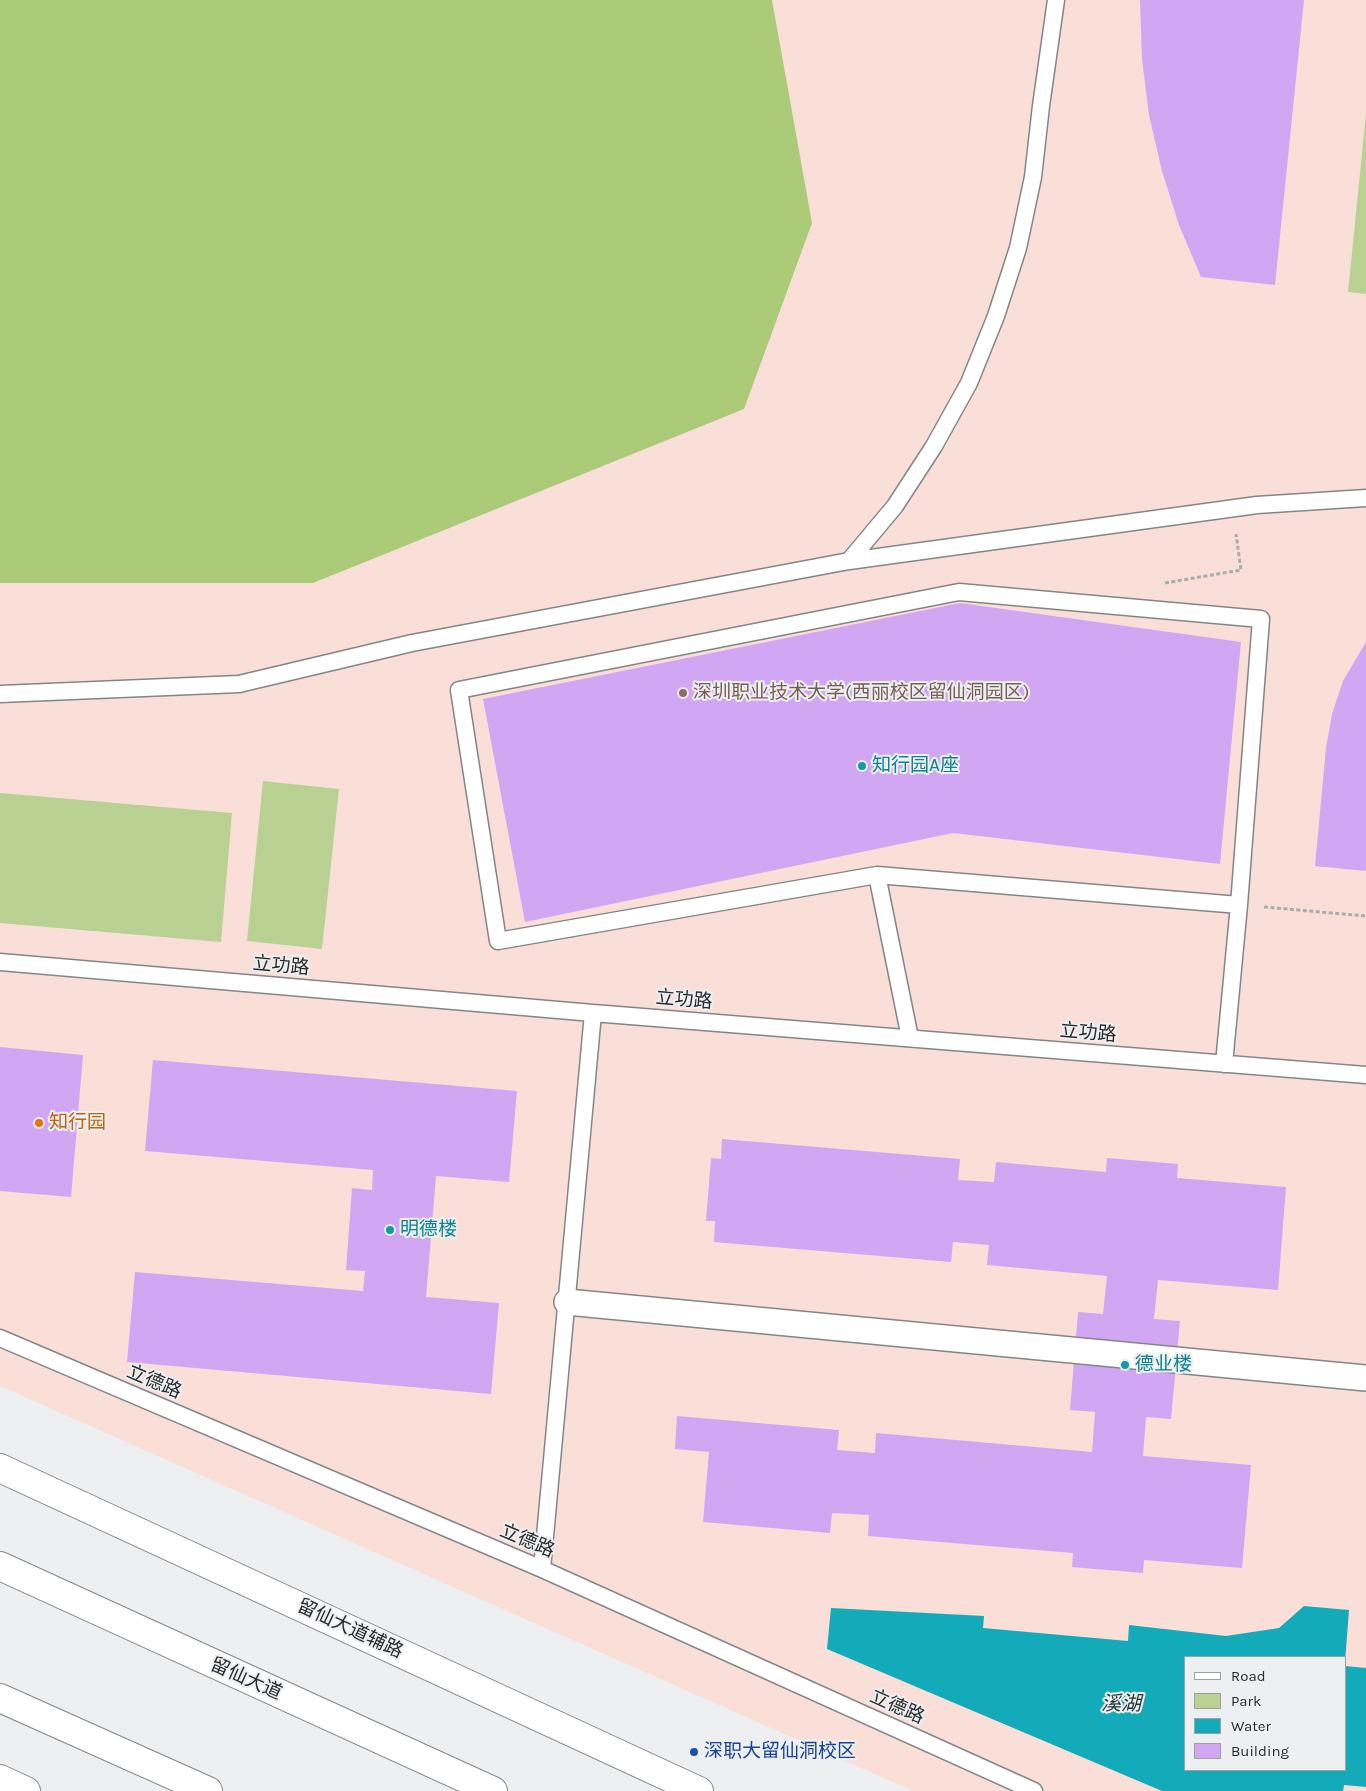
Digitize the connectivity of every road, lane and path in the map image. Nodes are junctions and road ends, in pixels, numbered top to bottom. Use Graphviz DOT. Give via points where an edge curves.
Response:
graph roads {
  1 [pos="1056,0"];
  2 [pos="1366,498"];
  3 [pos="1232,509"];
  4 [pos="849,561"];
  5 [pos="1163,583"];
  6 [pos="0,694"];
  7 [pos="877,875"];
  8 [pos="1239,905"];
  9 [pos="1366,916"];
  10 [pos="0,962"];
  11 [pos="593,1013"];
  12 [pos="910,1038"];
  13 [pos="1224,1064"];
  14 [pos="1366,1075"];
  15 [pos="566,1302"];
  16 [pos="0,1338"];
  17 [pos="1366,1378"];
  18 [pos="0,1468"];
  19 [pos="0,1566"];
  20 [pos="542,1569"];
  21 [pos="0,1698"];
  22 [pos="0,1779"];
  23 [pos="26,1791"];
  24 [pos="208,1791"];
  25 [pos="493,1791"];
  26 [pos="699,1791"];
  27 [pos="1034,1791"];
  1 -- 4 [label="lane" via="1033,177 1018,248 996,316 969,383 934,446 895,506"];
  2 -- 3 [label="lane"];
  3 -- 4 [label="lane"];
  3 -- 5 [label="path" via="1242,570"];
  4 -- 6 [label="lane" via="412,643 239,684"];
  7 -- 8 [label="lane"];
  7 -- 8 [label="lane" via="498,941 459,690 959,592 1261,619"];
  7 -- 12 [label="lane"];
  8 -- 9 [label="path"];
  8 -- 13 [label="lane"];
  10 -- 11 [label="lane, 立功路"];
  11 -- 12 [label="lane, 立功路"];
  11 -- 15 [label="lane"];
  12 -- 13 [label="lane, 立功路"];
  13 -- 14 [label="lane, 立功路"];
  15 -- 17 [label="street"];
  15 -- 20 [label="lane"];
  16 -- 20 [label="lane, 立德路"];
  18 -- 26 [label="main road, 留仙大道辅路"];
  19 -- 25 [label="main road, 留仙大道"];
  20 -- 27 [label="lane, 立德路"];
  21 -- 24 [label="main road"];
  22 -- 23 [label="main road"];
}
